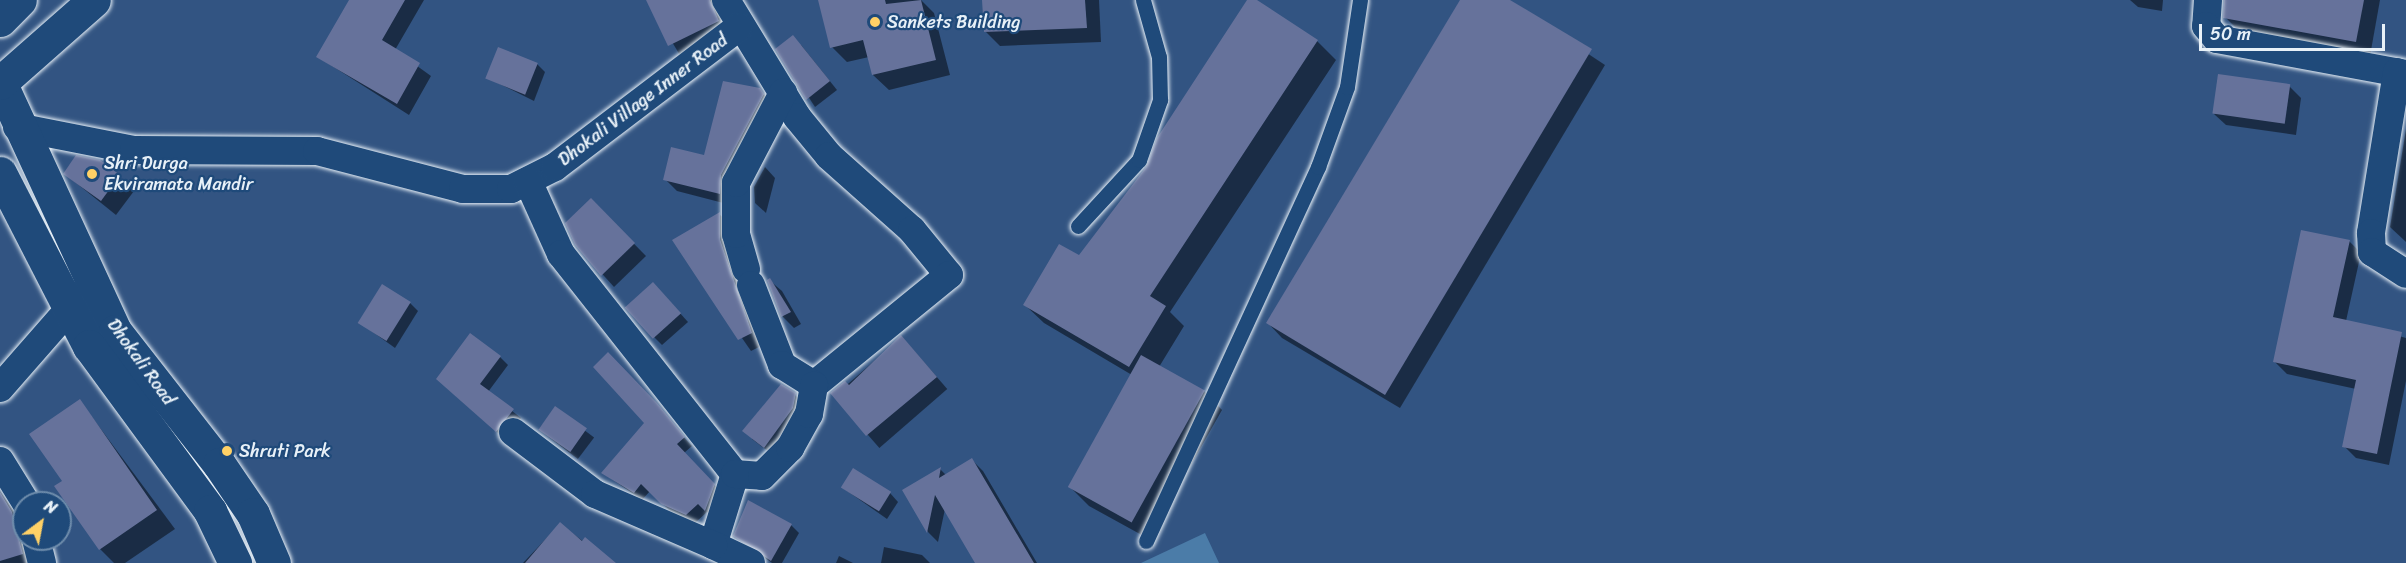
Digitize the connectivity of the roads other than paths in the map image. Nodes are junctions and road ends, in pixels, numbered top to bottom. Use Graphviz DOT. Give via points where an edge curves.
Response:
graph roads {
  1 [pos="20,0"];
  2 [pos="94,0"];
  3 [pos="726,0"];
  4 [pos="1143,0"];
  5 [pos="1360,0"];
  6 [pos="2208,0"];
  7 [pos="0,20"];
  8 [pos="739,27"];
  9 [pos="2402,73"];
  10 [pos="0,82"];
  11 [pos="783,93"];
  12 [pos="17,127"];
  13 [pos="0,173"];
  14 [pos="528,181"];
  15 [pos="1078,226"];
  16 [pos="2406,274"];
  17 [pos="81,295"];
  18 [pos="814,385"];
  19 [pos="0,388"];
  20 [pos="513,432"];
  21 [pos="0,461"];
  22 [pos="735,474"];
  23 [pos="19,491"];
  24 [pos="1146,541"];
  25 [pos="713,545"];
  26 [pos="235,563"];
  27 [pos="274,563"];
  28 [pos="751,563"];
  1 -- 7 [label="street"];
  2 -- 10 [label="street"];
  3 -- 8 [label="street, Dhokali Village Inner Road"];
  4 -- 15 [label="lane" via="1159,57 1160,100 1139,160"];
  5 -- 24 [label="lane" via="1347,87 1318,167"];
  6 -- 9 [label="street" via="2206,26 2217,39"];
  8 -- 11 [label="street, Dhokali Village Inner Road"];
  8 -- 14 [label="street, Dhokali Village Inner Road" via="594,139"];
  9 -- 16 [label="street" via="2371,233 2372,252"];
  10 -- 12 [label="street, Dhokali Road"];
  11 -- 18 [label="street" via="760,127 736,183 736,234 782,366"];
  11 -- 18 [label="street, Dhokali Village Inner Road" via="829,156 912,230 949,275"];
  12 -- 14 [label="street, Dhokali Village Inner Road" via="134,150 317,151 463,189 511,189"];
  12 -- 17 [label="street, Dhokali Road"];
  13 -- 17 [label="street, Dhokali Road"];
  14 -- 22 [label="street" via="561,254"];
  17 -- 19 [label="street"];
  17 -- 26 [label="street, Dhokali Road" via="89,346 210,512"];
  17 -- 27 [label="street, Dhokali Road" via="115,331 253,514"];
  18 -- 22 [label="street" via="809,414 790,448 762,476"];
  20 -- 25 [label="street" via="595,494"];
  21 -- 23 [label="street"];
  22 -- 25 [label="street"];
  25 -- 28 [label="street"];
}
